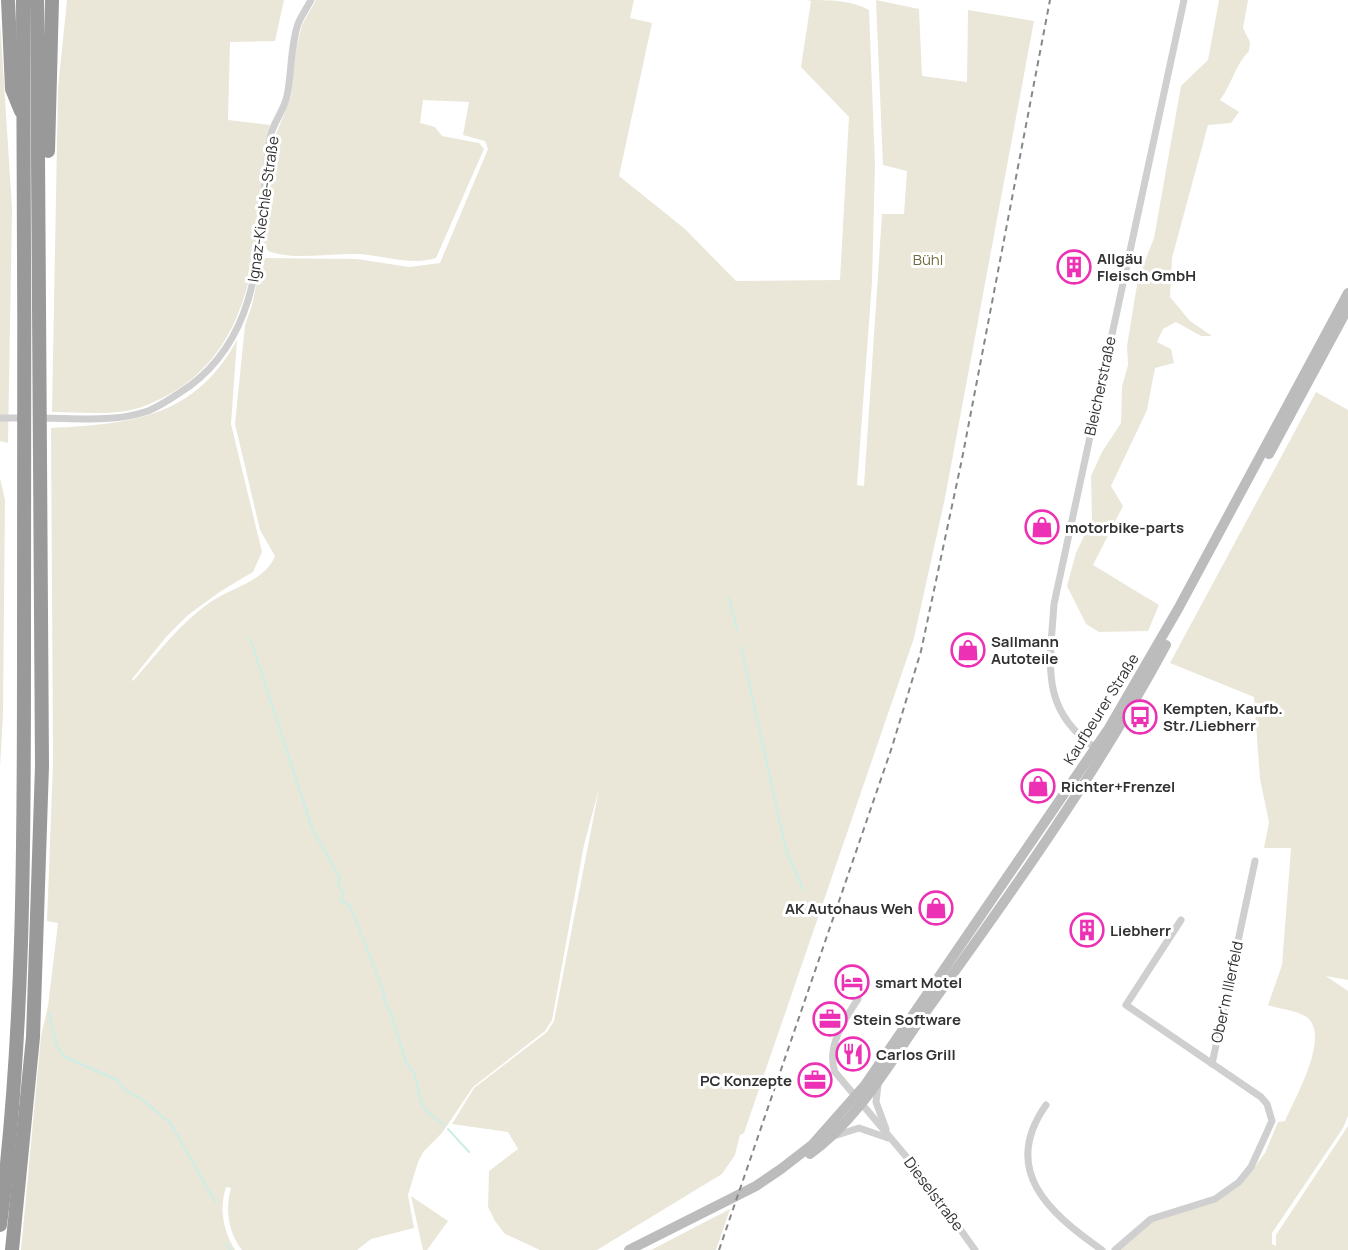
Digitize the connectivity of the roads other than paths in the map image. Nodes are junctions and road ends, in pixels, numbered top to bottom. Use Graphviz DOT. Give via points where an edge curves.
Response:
graph roads {
  1 [pos="8,0"];
  2 [pos="23,0"];
  3 [pos="37,0"];
  4 [pos="52,0"];
  5 [pos="311,0"];
  6 [pos="1184,0"];
  7 [pos="24,118"];
  8 [pos="40,201"];
  9 [pos="1348,293"];
  10 [pos="1348,308"];
  11 [pos="0,418"];
  12 [pos="1100,751"];
  13 [pos="1255,861"];
  14 [pos="1181,920"];
  15 [pos="858,999"];
  16 [pos="1212,1064"];
  17 [pos="878,1082"];
  18 [pos="858,1101"];
  19 [pos="1046,1105"];
  20 [pos="833,1136"];
  21 [pos="891,1139"];
  22 [pos="756,1186"];
  23 [pos="0,1225"];
  24 [pos="12,1250"];
  25 [pos="629,1250"];
  26 [pos="975,1250"];
  27 [pos="1102,1250"];
  28 [pos="1115,1250"];
  1 -- 7 [label="highway" via="12,89"];
  2 -- 7 [label="highway"];
  3 -- 8 [label="highway"];
  4 -- 8 [label="highway" via="46,179"];
  5 -- 11 [label="street, Ignaz-Kiechle-Straße" via="298,24 287,97 271,134 258,254 248,304 227,349 203,376 148,411 110,418"];
  6 -- 12 [label="street, Bleicherstraße" via="1054,604 1050,676 1057,705 1072,729"];
  7 -- 23 [label="highway" via="22,909"];
  8 -- 24 [label="highway" via="41,801 33,1037"];
  9 -- 12 [label="main road, Kaufbeurer Straße"];
  10 -- 12 [label="main road, Kaufbeurer Straße"];
  12 -- 17 [label="main road, Kaufbeurer Straße"];
  12 -- 18 [label="main road, Kaufbeurer Straße"];
  13 -- 16 [label="street, Ober'm Illerfeld"];
  14 -- 16 [label="street, Ober'm Illerfeld" via="1126,1005"];
  15 -- 18 [label="street, Dieselstraße" via="833,1052 835,1072"];
  16 -- 28 [label="street" via="1249,1087 1267,1104 1272,1121 1261,1149 1251,1167 1227,1192 1191,1209 1151,1219"];
  17 -- 18 [label="main road, Kaufbeurer Straße"];
  17 -- 21 [label="street, Dieselstraße" via="878,1108"];
  18 -- 20 [label="main road, Kaufbeurer Straße"];
  18 -- 21 [label="street, Dieselstraße"];
  18 -- 22 [label="main road, Kaufbeurer Straße" via="812,1145"];
  19 -- 27 [label="street" via="1032,1125 1027,1148 1030,1172 1049,1206"];
  20 -- 21 [label="street" via="859,1128"];
  20 -- 22 [label="main road, Kaufbeurer Straße" via="782,1175"];
  21 -- 26 [label="street, Dieselstraße"];
  22 -- 25 [label="main road, Kaufbeurer Straße"];
}
